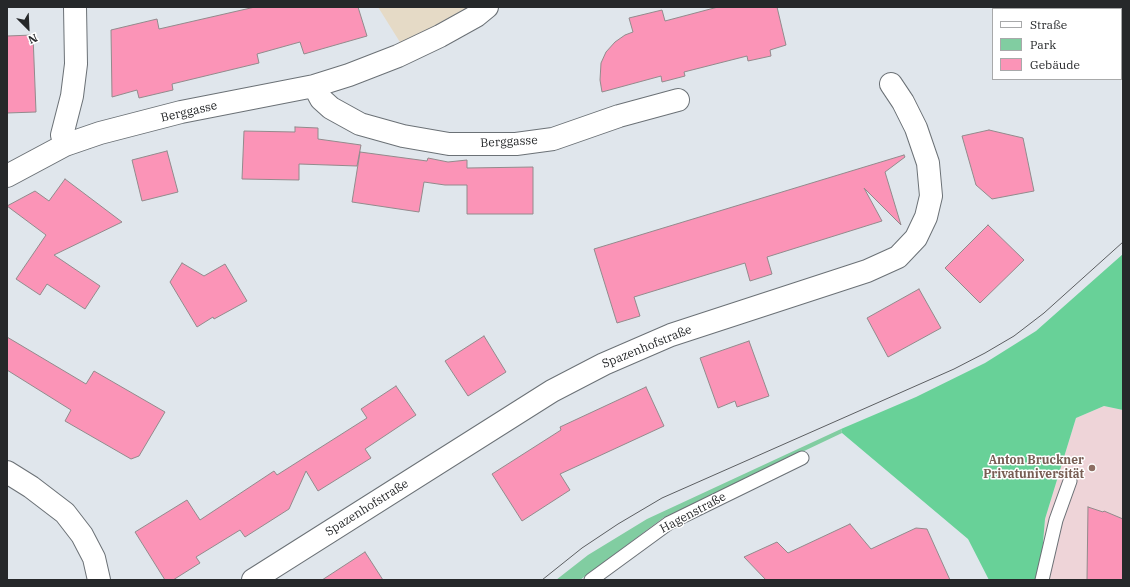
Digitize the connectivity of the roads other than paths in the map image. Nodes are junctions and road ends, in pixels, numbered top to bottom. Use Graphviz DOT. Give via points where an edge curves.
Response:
graph roads {
  1 [pos="75,7"];
  2 [pos="487,7"];
  3 [pos="891,84"];
  4 [pos="314,86"];
  5 [pos="678,100"];
  6 [pos="64,145"];
  7 [pos="7,176"];
  8 [pos="802,458"];
  9 [pos="7,472"];
  10 [pos="1070,481"];
  11 [pos="99,580"];
  12 [pos="253,580"];
  13 [pos="591,580"];
  14 [pos="1042,580"];
  1 -- 6 [label="street" via="76,64 72,96 62,135"];
  2 -- 4 [label="street, Berggasse" via="440,36 398,56"];
  3 -- 12 [label="street, Spazenhofstraße" via="916,128 928,163 931,196 926,217 916,238 898,257 867,271 671,335 604,364 552,391"];
  4 -- 5 [label="street, Berggasse" via="331,108 360,124 403,136 449,144 516,144 553,140 619,116"];
  4 -- 6 [label="street, Berggasse" via="181,112"];
  6 -- 7 [label="street, Berggasse"];
  8 -- 13 [label="lane, Hagenstraße" via="669,523"];
  9 -- 11 [label="street" via="65,513 91,552"];
  10 -- 14 [label="lane" via="1056,520"];
}
